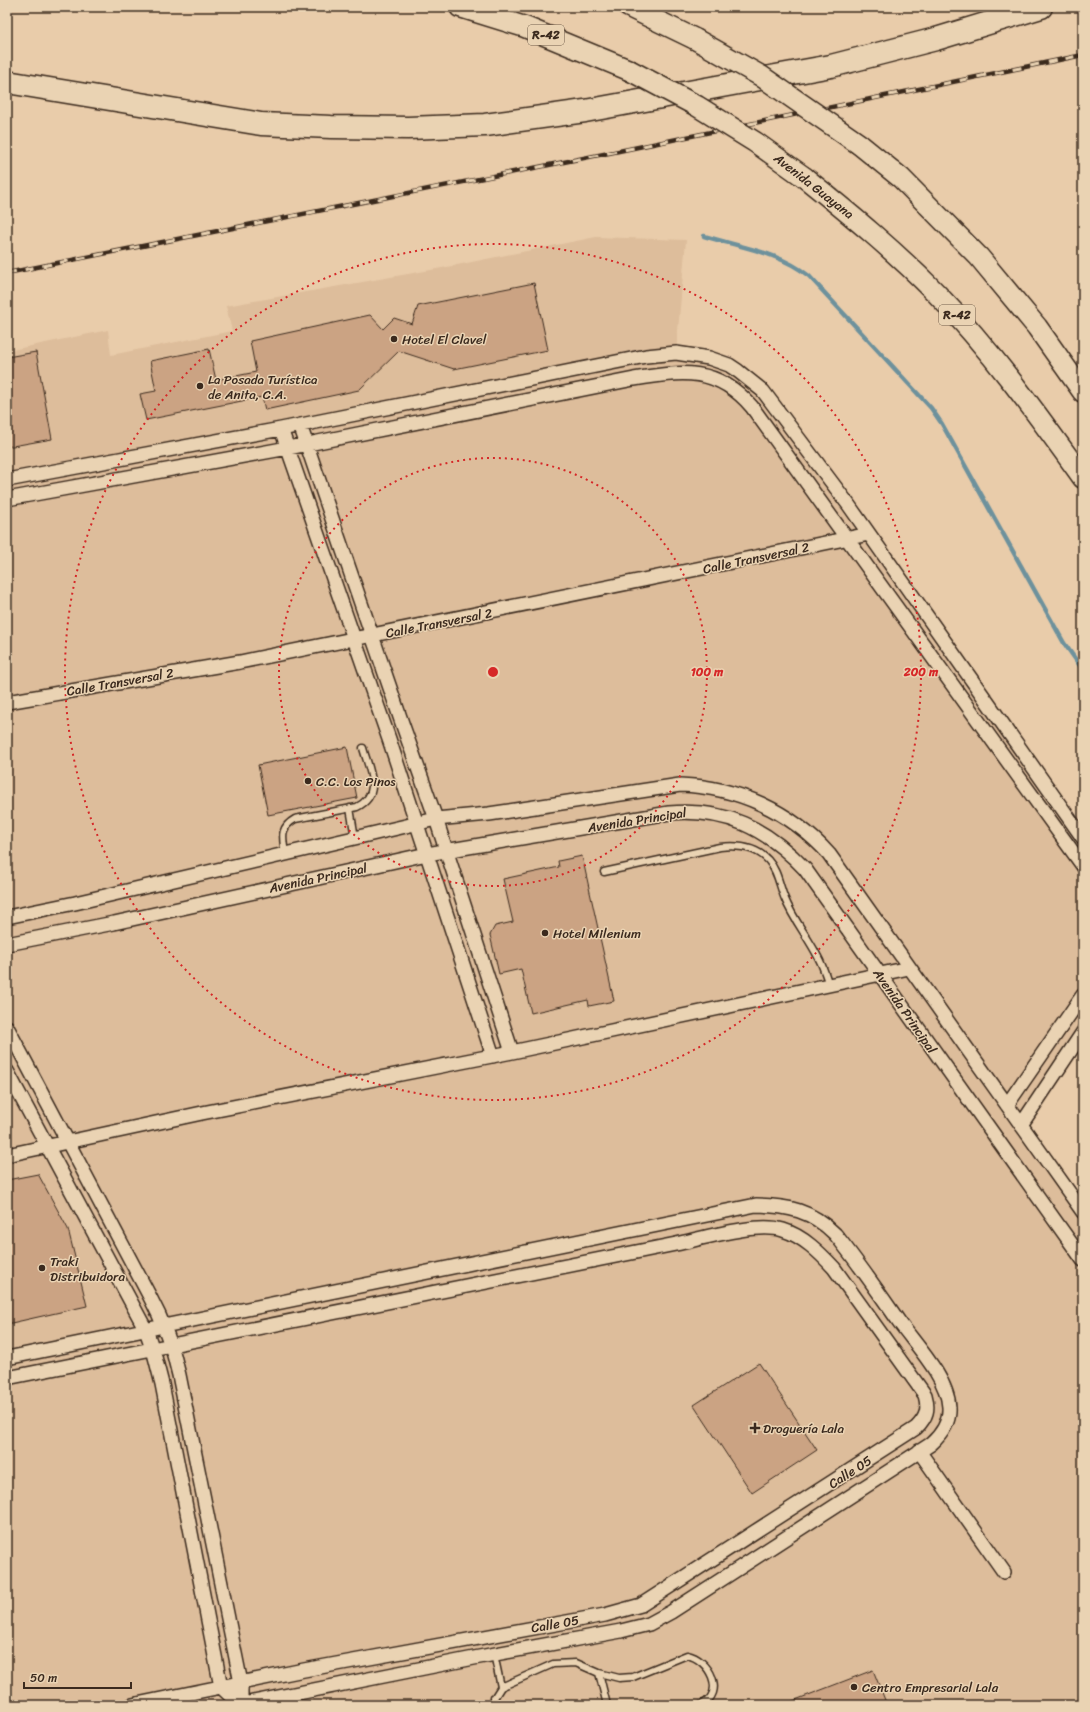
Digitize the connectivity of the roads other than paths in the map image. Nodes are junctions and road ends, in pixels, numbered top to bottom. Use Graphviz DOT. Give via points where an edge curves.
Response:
graph roads {
  1 [pos="460,7"];
  2 [pos="629,7"];
  3 [pos="1041,7"];
  4 [pos="7,82"];
  5 [pos="693,355"];
  6 [pos="576,370"];
  7 [pos="689,372"];
  8 [pos="581,390"];
  9 [pos="1083,392"];
  10 [pos="414,402"];
  11 [pos="419,422"];
  12 [pos="300,425"];
  13 [pos="281,429"];
  14 [pos="307,444"];
  15 [pos="288,448"];
  16 [pos="1083,478"];
  17 [pos="7,480"];
  18 [pos="7,499"];
  19 [pos="869,534"];
  20 [pos="849,539"];
  21 [pos="372,636"];
  22 [pos="355,639"];
  23 [pos="7,702"];
  24 [pos="363,748"];
  25 [pos="350,808"];
  26 [pos="436,819"];
  27 [pos="418,825"];
  28 [pos="355,838"];
  29 [pos="1083,838"];
  30 [pos="446,850"];
  31 [pos="284,854"];
  32 [pos="427,854"];
  33 [pos="1083,866"];
  34 [pos="604,872"];
  35 [pos="7,917"];
  36 [pos="7,944"];
  37 [pos="909,968"];
  38 [pos="880,975"];
  39 [pos="829,985"];
  40 [pos="1083,995"];
  41 [pos="7,1027"];
  42 [pos="1083,1032"];
  43 [pos="512,1052"];
  44 [pos="493,1056"];
  45 [pos="7,1071"];
  46 [pos="1007,1105"];
  47 [pos="1020,1125"];
  48 [pos="68,1142"];
  49 [pos="47,1146"];
  50 [pos="7,1155"];
  51 [pos="1083,1212"];
  52 [pos="673,1222"];
  53 [pos="571,1243"];
  54 [pos="676,1244"];
  55 [pos="1083,1260"];
  56 [pos="577,1264"];
  57 [pos="164,1326"];
  58 [pos="146,1330"];
  59 [pos="171,1346"];
  60 [pos="153,1350"];
  61 [pos="7,1358"];
  62 [pos="7,1378"];
  63 [pos="919,1451"];
  64 [pos="808,1499"];
  65 [pos="819,1516"];
  66 [pos="1004,1572"];
  67 [pos="605,1615"];
  68 [pos="609,1633"];
  69 [pos="494,1654"];
  70 [pos="599,1673"];
  71 [pos="242,1683"];
  72 [pos="221,1687"];
  73 [pos="502,1687"];
  74 [pos="132,1705"];
  75 [pos="240,1705"];
  76 [pos="494,1705"];
  77 [pos="607,1705"];
  78 [pos="701,1705"];
  1 -- 16 [label="main road, Avenida Guayana / R-42, bridge" via="525,27 629,70 697,106 804,176 878,237 936,292 1016,386"];
  2 -- 9 [label="main road, bridge" via="695,39 761,76 859,144 901,178 979,257 1037,327"];
  3 -- 4 [label="highway" via="936,39 831,66 585,111 485,125 408,128 261,124"];
  5 -- 6 [label="street" via="664,354"];
  5 -- 7 [label="street"];
  5 -- 19 [label="street" via="729,365 763,391"];
  6 -- 8 [label="street"];
  6 -- 10 [label="street"];
  7 -- 8 [label="street" via="663,374"];
  7 -- 20 [label="street" via="717,380 745,398"];
  8 -- 11 [label="street"];
  10 -- 11 [label="street"];
  10 -- 12 [label="street"];
  11 -- 14 [label="street"];
  12 -- 13 [label="street"];
  12 -- 14 [label="street"];
  13 -- 15 [label="street"];
  13 -- 17 [label="street"];
  14 -- 15 [label="street"];
  14 -- 21 [label="street"];
  15 -- 18 [label="street"];
  15 -- 22 [label="street"];
  19 -- 20 [label="street, Calle Transversal 2"];
  19 -- 29 [label="street"];
  20 -- 21 [label="street, Calle Transversal 2"];
  20 -- 33 [label="street"];
  21 -- 22 [label="street, Calle Transversal 2"];
  21 -- 26 [label="street"];
  22 -- 23 [label="street, Calle Transversal 2" via="240,662"];
  22 -- 27 [label="street"];
  24 -- 25 [label="lane" via="373,787 365,802"];
  25 -- 28 [label="lane"];
  25 -- 31 [label="lane" via="295,819 288,823 284,828"];
  26 -- 27 [label="street, Avenida Principal"];
  26 -- 30 [label="street"];
  26 -- 37 [label="street, Avenida Principal" via="489,814 680,785 737,794 772,809 820,844"];
  27 -- 28 [label="street, Avenida Principal"];
  27 -- 32 [label="street"];
  28 -- 31 [label="street, Avenida Principal"];
  30 -- 32 [label="street, Avenida Principal"];
  30 -- 38 [label="street, Avenida Principal" via="669,813 703,812 721,816 752,828 791,855 815,883"];
  30 -- 43 [label="street"];
  31 -- 35 [label="street, Avenida Principal"];
  32 -- 36 [label="street, Avenida Principal"];
  32 -- 44 [label="street"];
  34 -- 39 [label="lane" via="720,847 738,845 752,849 767,858 774,868 784,898 818,958"];
  37 -- 38 [label="street"];
  37 -- 46 [label="street, Avenida Principal"];
  38 -- 39 [label="street"];
  38 -- 55 [label="street, Avenida Principal"];
  39 -- 43 [label="street"];
  40 -- 46 [label="street"];
  41 -- 48 [label="street"];
  42 -- 47 [label="street"];
  43 -- 44 [label="street"];
  44 -- 48 [label="street"];
  45 -- 49 [label="street"];
  46 -- 47 [label="street, Avenida Principal"];
  47 -- 51 [label="street, Avenida Principal"];
  48 -- 49 [label="street"];
  48 -- 57 [label="street"];
  49 -- 50 [label="street"];
  49 -- 58 [label="street"];
  52 -- 53 [label="street"];
  52 -- 54 [label="street"];
  52 -- 63 [label="street, Calle 05" via="756,1205 793,1208 827,1227 845,1246 939,1378 948,1398 948,1419 941,1434"];
  53 -- 56 [label="street"];
  53 -- 57 [label="street"];
  54 -- 56 [label="street"];
  54 -- 64 [label="street, Calle 05" via="766,1227 784,1230 802,1240 834,1268 919,1385 928,1409 922,1422 908,1434"];
  56 -- 59 [label="street"];
  57 -- 58 [label="street"];
  57 -- 59 [label="street"];
  58 -- 60 [label="street"];
  58 -- 61 [label="street"];
  59 -- 60 [label="street"];
  59 -- 71 [label="street"];
  60 -- 62 [label="street"];
  60 -- 72 [label="street"];
  63 -- 65 [label="street, Calle 05"];
  63 -- 66 [label="street"];
  64 -- 65 [label="street"];
  64 -- 67 [label="street, Calle 05" via="650,1601 633,1609"];
  65 -- 68 [label="street, Calle 05" via="658,1620"];
  67 -- 68 [label="street"];
  67 -- 71 [label="street, Calle 05"];
  68 -- 69 [label="street, Calle 05"];
  69 -- 73 [label="lane"];
  69 -- 75 [label="street, Calle 05"];
  70 -- 73 [label="lane" via="576,1663 553,1664"];
  70 -- 77 [label="lane"];
  70 -- 78 [label="lane" via="619,1678 633,1677 687,1655 694,1656 709,1671 715,1684 710,1699"];
  71 -- 72 [label="street, Calle 05"];
  71 -- 75 [label="street"];
  72 -- 74 [label="street, Calle 05"];
  72 -- 75 [label="street"];
  73 -- 76 [label="lane" via="494,1698"];
}
